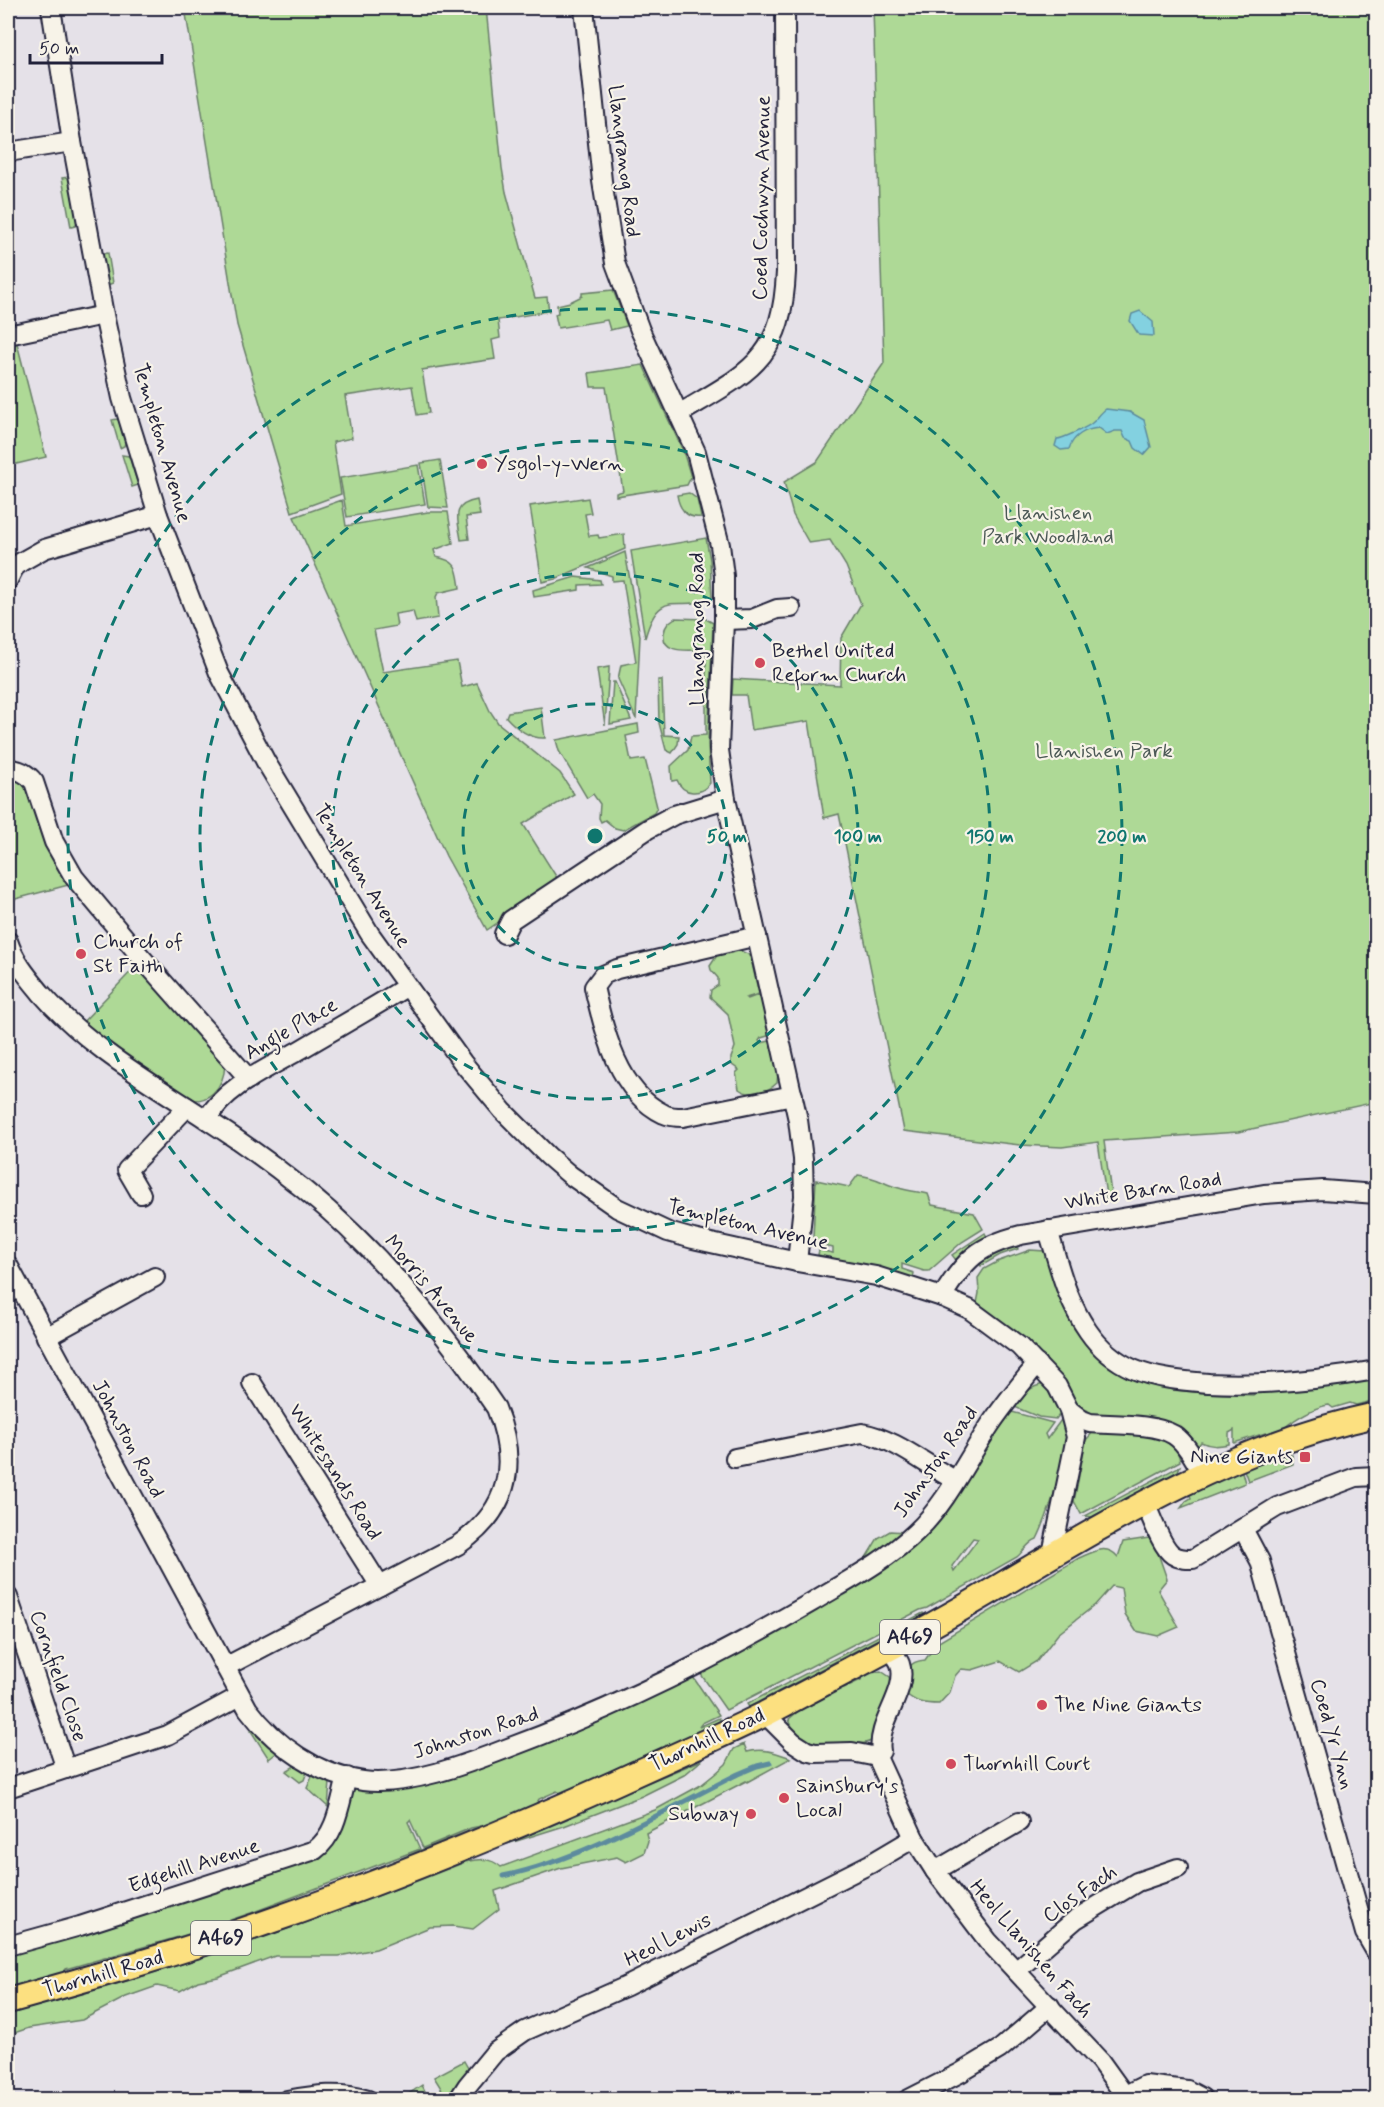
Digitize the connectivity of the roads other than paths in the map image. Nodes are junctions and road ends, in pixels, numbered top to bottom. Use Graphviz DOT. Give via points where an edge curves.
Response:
graph roads {
  1 [pos="51,8"];
  2 [pos="584,8"];
  3 [pos="785,8"];
  4 [pos="72,142"];
  5 [pos="8,152"];
  6 [pos="104,315"];
  7 [pos="8,334"];
  8 [pos="679,414"];
  9 [pos="158,515"];
  10 [pos="8,580"];
  11 [pos="791,608"];
  12 [pos="724,620"];
  13 [pos="8,769"];
  14 [pos="726,799"];
  15 [pos="504,934"];
  16 [pos="757,936"];
  17 [pos="8,940"];
  18 [pos="406,987"];
  19 [pos="249,1079"];
  20 [pos="793,1095"];
  21 [pos="187,1107"];
  22 [pos="207,1119"];
  23 [pos="141,1194"];
  24 [pos="1377,1194"];
  25 [pos="1048,1230"];
  26 [pos="797,1262"];
  27 [pos="8,1265"];
  28 [pos="155,1277"];
  29 [pos="942,1297"];
  30 [pos="46,1337"];
  31 [pos="1037,1364"];
  32 [pos="1377,1370"];
  33 [pos="252,1383"];
  34 [pos="1069,1410"];
  35 [pos="1377,1415"];
  36 [pos="735,1458"];
  37 [pos="1202,1473"];
  38 [pos="1377,1476"];
  39 [pos="954,1480"];
  40 [pos="1145,1503"];
  41 [pos="1243,1529"];
  42 [pos="1052,1554"];
  43 [pos="380,1586"];
  44 [pos="8,1597"];
  45 [pos="890,1648"];
  46 [pos="225,1667"];
  47 [pos="240,1696"];
  48 [pos="765,1714"];
  49 [pos="877,1756"];
  50 [pos="66,1769"];
  51 [pos="347,1777"];
  52 [pos="8,1788"];
  53 [pos="1019,1822"];
  54 [pos="914,1838"];
  55 [pos="1178,1868"];
  56 [pos="935,1871"];
  57 [pos="8,1946"];
  58 [pos="1377,1952"];
  59 [pos="1016,1971"];
  60 [pos="8,2001"];
  61 [pos="1050,2006"];
  62 [pos="1126,2097"];
  63 [pos="1202,2098"];
  64 [pos="287,2100"];
  65 [pos="368,2100"];
  66 [pos="458,2100"];
  67 [pos="907,2100"];
  1 -- 4 [label="street, Templeton Avenue"];
  2 -- 8 [label="street, Llangranog Road" via="602,181 615,262 640,330"];
  3 -- 8 [label="street, Coed Cochwyn Avenue" via="786,261 782,313 770,344 753,366"];
  4 -- 5 [label="street"];
  4 -- 6 [label="street, Templeton Avenue"];
  6 -- 7 [label="street"];
  6 -- 9 [label="street, Templeton Avenue" via="122,398"];
  8 -- 12 [label="street, Llangranog Road" via="696,452 720,545"];
  9 -- 10 [label="street" via="44,549 14,568"];
  9 -- 18 [label="street, Templeton Avenue" via="205,640 236,706 309,835"];
  11 -- 12 [label="street" via="752,619"];
  12 -- 14 [label="street, Llangranog Road" via="719,750"];
  13 -- 19 [label="street" via="29,775 34,782 54,842 74,877"];
  14 -- 15 [label="street" via="674,815 632,838 511,920"];
  14 -- 16 [label="street, Llangranog Road"];
  16 -- 20 [label="street, Llangranog Road"];
  16 -- 20 [label="street" via="616,969 603,975 594,987 618,1065 635,1090 666,1116 683,1117"];
  17 -- 21 [label="street, Morris Avenue" via="20,967 75,1029"];
  18 -- 19 [label="street, Angle Place"];
  18 -- 26 [label="street, Templeton Avenue" via="503,1111 548,1156 594,1192 668,1232"];
  19 -- 22 [label="street, Angle Place" via="224,1097"];
  20 -- 26 [label="street, Llangranog Road" via="804,1175"];
  21 -- 22 [label="street, Morris Avenue"];
  21 -- 23 [label="street" via="127,1170"];
  22 -- 43 [label="street, Morris Avenue" via="301,1187 358,1238 438,1328 496,1408 507,1453 504,1483 495,1510 458,1545"];
  24 -- 25 [label="street, White Barn Road" via="1323,1190 1273,1193"];
  25 -- 29 [label="street, White Barn Road" via="1005,1239 974,1254"];
  25 -- 32 [label="street" via="1064,1285 1088,1331 1108,1353 1148,1375 1267,1384"];
  26 -- 29 [label="street, Templeton Avenue" via="876,1276"];
  27 -- 30 [label="street, Johnston Road"];
  28 -- 30 [label="street"];
  29 -- 31 [label="street, Templeton Avenue" via="969,1309 1005,1334"];
  30 -- 46 [label="street, Johnston Road"];
  31 -- 34 [label="street, Templeton Avenue" via="1057,1386"];
  31 -- 39 [label="street, Johnston Road" via="1003,1406"];
  33 -- 43 [label="street, Whitesands Road"];
  34 -- 37 [label="street" via="1090,1423 1150,1428 1174,1436"];
  34 -- 42 [label="street, Templeton Avenue" via="1075,1449"];
  35 -- 37 [label="main road, Thornhill Road / A469" via="1304,1435"];
  36 -- 39 [label="street" via="862,1433 890,1442"];
  37 -- 40 [label="main road, Thornhill Road / A469"];
  38 -- 41 [label="street" via="1356,1477 1318,1491 1277,1508"];
  39 -- 51 [label="street, Johnston Road" via="927,1520 883,1558 663,1684 454,1768 380,1782"];
  40 -- 41 [label="street" via="1164,1544 1172,1555 1182,1558 1192,1559"];
  40 -- 42 [label="main road, Thornhill Road / A469"];
  41 -- 58 [label="street, Coed Yr Ynn" via="1260,1561 1365,1933"];
  42 -- 45 [label="main road, Thornhill Road / A469"];
  43 -- 46 [label="street, Morris Avenue"];
  44 -- 50 [label="street, Cornfield Close"];
  45 -- 48 [label="main road, Thornhill Road / A469"];
  45 -- 49 [label="street" via="900,1664 899,1687 882,1730 881,1752"];
  46 -- 47 [label="street, Johnston Road"];
  47 -- 50 [label="street" via="177,1731"];
  47 -- 51 [label="street, Johnston Road" via="263,1728 296,1755"];
  48 -- 49 [label="street" via="807,1751"];
  48 -- 60 [label="main road, Thornhill Road / A469" via="562,1806 350,1893 186,1949"];
  49 -- 54 [label="street, Heol Llanishen Fach"];
  50 -- 52 [label="street"];
  51 -- 57 [label="street, Edgehill Avenue" via="328,1839 315,1850"];
  53 -- 56 [label="street"];
  54 -- 56 [label="street, Heol Llanishen Fach"];
  54 -- 66 [label="street, Heol Lewis" via="648,1975 525,2031 495,2052"];
  55 -- 59 [label="street, Clos Fach" via="1137,1881 1076,1919"];
  56 -- 59 [label="street, Heol Llanishen Fach"];
  59 -- 61 [label="street, Heol Llanishen Fach"];
  61 -- 62 [label="street, Heol Llanishen Fach" via="1100,2061"];
  61 -- 67 [label="street" via="1000,2049"];
  62 -- 63 [label="street" via="1145,2085 1187,2090"];
  64 -- 65 [label="street" via="351,2094"];
}
